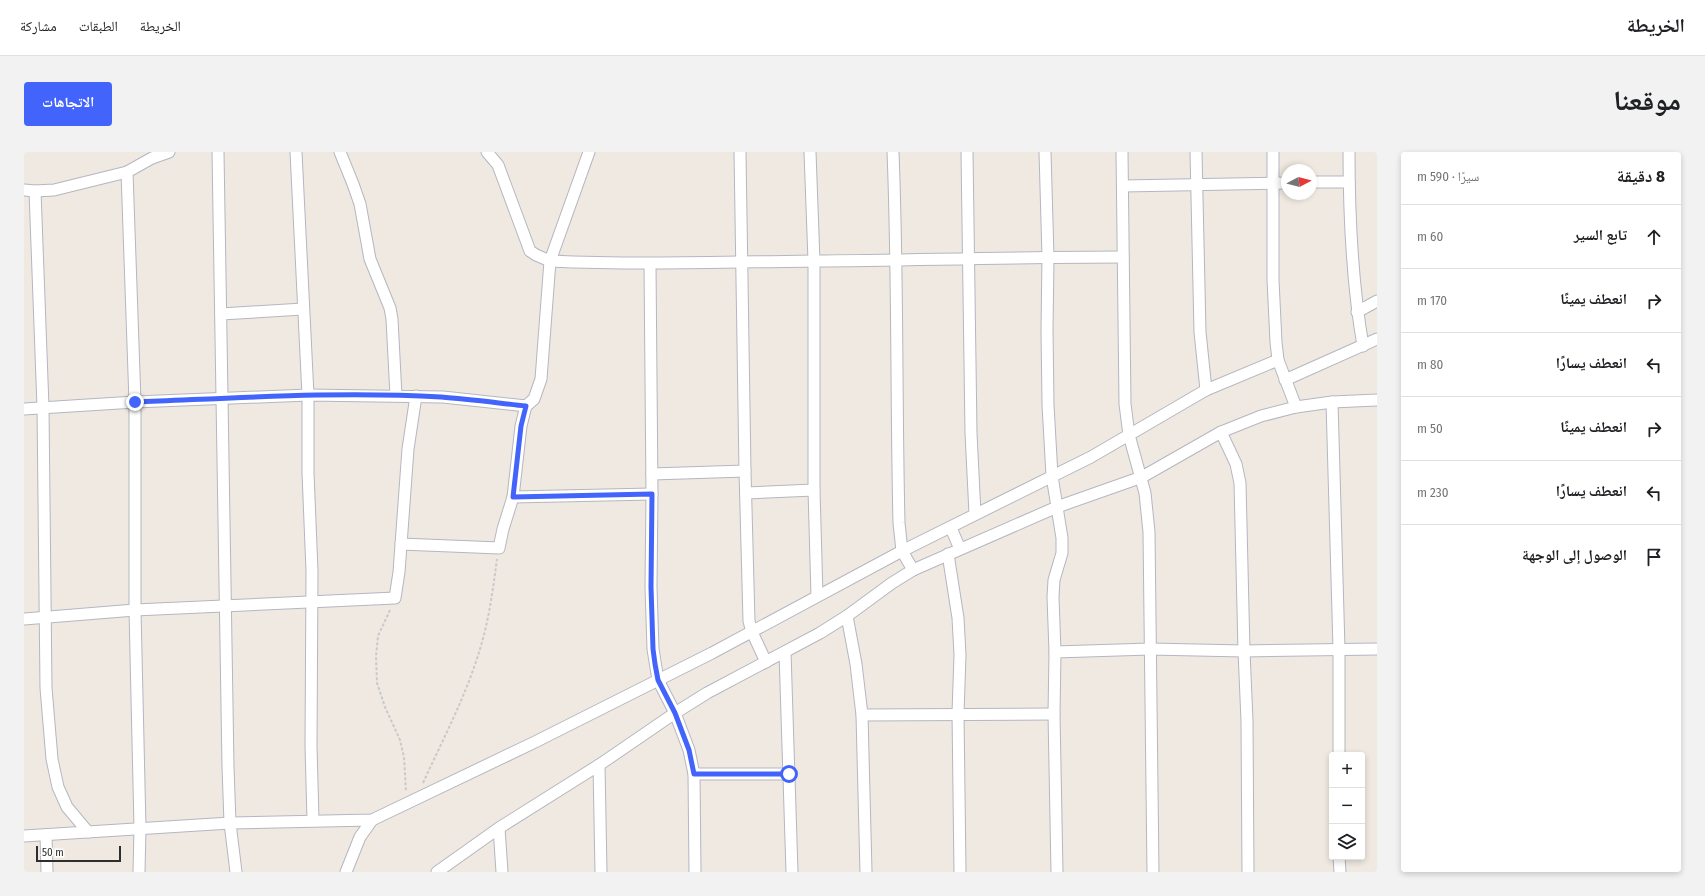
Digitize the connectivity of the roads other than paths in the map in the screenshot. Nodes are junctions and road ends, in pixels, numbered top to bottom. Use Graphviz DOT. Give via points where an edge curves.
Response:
graph roads {
  1 [pos="169,152"];
  2 [pos="218,152"];
  3 [pos="296,152"];
  4 [pos="340,152"];
  5 [pos="487,152"];
  6 [pos="589,152"];
  7 [pos="740,152"];
  8 [pos="810,152"];
  9 [pos="893,152"];
  10 [pos="967,152"];
  11 [pos="1045,152"];
  12 [pos="1122,152"];
  13 [pos="1196,152"];
  14 [pos="1273,152"];
  15 [pos="1349,152"];
  16 [pos="127,172"];
  17 [pos="1317,182"];
  18 [pos="1349,182"];
  19 [pos="1273,183"];
  20 [pos="1281,183"];
  21 [pos="1196,185"];
  22 [pos="1123,186"];
  23 [pos="24,190"];
  24 [pos="35,191"];
  25 [pos="1048,257"];
  26 [pos="1123,257"];
  27 [pos="969,259"];
  28 [pos="897,260"];
  29 [pos="550,261"];
  30 [pos="814,261"];
  31 [pos="742,263"];
  32 [pos="650,264"];
  33 [pos="1377,301"];
  34 [pos="303,309"];
  35 [pos="1357,312"];
  36 [pos="221,314"];
  37 [pos="1377,339"];
  38 [pos="1362,346"];
  39 [pos="1278,360"];
  40 [pos="1285,380"];
  41 [pos="1206,390"];
  42 [pos="308,395"];
  43 [pos="396,396"];
  44 [pos="416,396"];
  45 [pos="222,399"];
  46 [pos="1377,400"];
  47 [pos="135,402"];
  48 [pos="1332,402"];
  49 [pos="526,406"];
  50 [pos="43,407"];
  51 [pos="1296,407"];
  52 [pos="24,409"];
  53 [pos="1221,432"];
  54 [pos="1128,435"];
  55 [pos="745,471"];
  56 [pos="652,474"];
  57 [pos="1052,476"];
  58 [pos="1142,476"];
  59 [pos="814,490"];
  60 [pos="746,493"];
  61 [pos="652,494"];
  62 [pos="513,497"];
  63 [pos="1057,507"];
  64 [pos="975,514"];
  65 [pos="951,528"];
  66 [pos="400,544"];
  67 [pos="960,549"];
  68 [pos="902,551"];
  69 [pos="948,554"];
  70 [pos="913,570"];
  71 [pos="817,596"];
  72 [pos="312,602"];
  73 [pos="226,606"];
  74 [pos="135,610"];
  75 [pos="847,616"];
  76 [pos="44,617"];
  77 [pos="24,619"];
  78 [pos="752,632"];
  79 [pos="1150,649"];
  80 [pos="1339,649"];
  81 [pos="1377,649"];
  82 [pos="1244,651"];
  83 [pos="785,652"];
  84 [pos="1055,652"];
  85 [pos="766,662"];
  86 [pos="658,680"];
  87 [pos="675,713"];
  88 [pos="958,713"];
  89 [pos="1054,714"];
  90 [pos="862,715"];
  91 [pos="1339,752"];
  92 [pos="599,764"];
  93 [pos="694,774"];
  94 [pos="789,774"];
  95 [pos="313,820"];
  96 [pos="372,820"];
  97 [pos="230,823"];
  98 [pos="140,828"];
  99 [pos="499,828"];
  100 [pos="88,832"];
  101 [pos="46,835"];
  102 [pos="24,836"];
  103 [pos="1339,860"];
  104 [pos="47,872"];
  105 [pos="139,872"];
  106 [pos="236,872"];
  107 [pos="346,872"];
  108 [pos="437,872"];
  109 [pos="502,872"];
  110 [pos="601,872"];
  111 [pos="695,872"];
  112 [pos="792,872"];
  113 [pos="866,872"];
  114 [pos="960,872"];
  115 [pos="1057,872"];
  116 [pos="1153,872"];
  117 [pos="1248,872"];
  118 [pos="1340,872"];
  1 -- 16 [label="street"];
  2 -- 36 [label="street"];
  3 -- 34 [label="street"];
  4 -- 43 [label="street" via="360,204 370,259 390,308"];
  5 -- 29 [label="street" via="498,165 530,251"];
  6 -- 29 [label="street"];
  7 -- 31 [label="street"];
  8 -- 30 [label="street"];
  9 -- 28 [label="street"];
  10 -- 27 [label="street"];
  11 -- 25 [label="street"];
  12 -- 22 [label="street"];
  13 -- 21 [label="street"];
  14 -- 19 [label="street"];
  15 -- 18 [label="street"];
  16 -- 24 [label="street" via="54,190"];
  16 -- 47 [label="street"];
  17 -- 18 [label="street"];
  18 -- 35 [label="street"];
  19 -- 20 [label="street"];
  19 -- 21 [label="street"];
  19 -- 39 [label="street" via="1272,280"];
  21 -- 22 [label="street"];
  21 -- 41 [label="street" via="1200,332"];
  22 -- 26 [label="street"];
  23 -- 24 [label="street"];
  24 -- 50 [label="street"];
  25 -- 26 [label="street"];
  25 -- 27 [label="street"];
  25 -- 57 [label="street" via="1047,338"];
  26 -- 54 [label="street" via="1125,404"];
  27 -- 28 [label="street"];
  27 -- 64 [label="street" via="971,433"];
  28 -- 30 [label="street"];
  28 -- 68 [label="street" via="898,487"];
  29 -- 32 [label="street"];
  29 -- 49 [label="street" via="541,379 534,399"];
  30 -- 31 [label="street"];
  30 -- 59 [label="street"];
  31 -- 32 [label="street"];
  31 -- 55 [label="street"];
  32 -- 56 [label="street"];
  33 -- 35 [label="street"];
  34 -- 36 [label="street"];
  34 -- 42 [label="street"];
  35 -- 38 [label="street"];
  36 -- 45 [label="street"];
  37 -- 38 [label="street"];
  38 -- 40 [label="street"];
  39 -- 40 [label="street"];
  39 -- 41 [label="street"];
  40 -- 51 [label="street"];
  41 -- 54 [label="street"];
  42 -- 43 [label="street"];
  42 -- 45 [label="street"];
  42 -- 72 [label="street"];
  43 -- 44 [label="street"];
  44 -- 49 [label="street"];
  44 -- 66 [label="street" via="408,449"];
  45 -- 47 [label="street"];
  45 -- 73 [label="street"];
  46 -- 48 [label="street"];
  47 -- 50 [label="street"];
  47 -- 74 [label="street"];
  48 -- 51 [label="street"];
  48 -- 80 [label="street"];
  49 -- 62 [label="street" via="521,426"];
  50 -- 52 [label="street"];
  50 -- 76 [label="street"];
  51 -- 53 [label="street" via="1261,416"];
  53 -- 58 [label="street"];
  53 -- 82 [label="street" via="1236,464 1240,483"];
  54 -- 57 [label="street"];
  54 -- 58 [label="street"];
  55 -- 56 [label="street"];
  55 -- 60 [label="street"];
  56 -- 61 [label="street"];
  57 -- 63 [label="street"];
  57 -- 64 [label="street"];
  58 -- 63 [label="street"];
  58 -- 79 [label="street" via="1149,532"];
  59 -- 60 [label="street"];
  59 -- 71 [label="street"];
  60 -- 78 [label="street" via="749,621"];
  61 -- 62 [label="street"];
  61 -- 86 [label="street" via="653,649"];
  62 -- 66 [label="street" via="499,548"];
  63 -- 67 [label="street"];
  63 -- 84 [label="street" via="1062,553 1052,597"];
  64 -- 65 [label="street"];
  65 -- 67 [label="street"];
  65 -- 68 [label="street"];
  66 -- 72 [label="street" via="395,598"];
  67 -- 69 [label="street"];
  68 -- 70 [label="street"];
  68 -- 71 [label="street"];
  69 -- 70 [label="street"];
  69 -- 88 [label="street" via="958,618"];
  70 -- 75 [label="street"];
  71 -- 78 [label="street"];
  72 -- 73 [label="street"];
  72 -- 95 [label="street"];
  73 -- 74 [label="street"];
  73 -- 97 [label="street"];
  74 -- 76 [label="street"];
  74 -- 98 [label="street"];
  75 -- 83 [label="street"];
  75 -- 90 [label="street"];
  76 -- 77 [label="street"];
  76 -- 100 [label="street" via="52,759 58,787 67,807"];
  78 -- 85 [label="street"];
  78 -- 86 [label="street"];
  79 -- 82 [label="street"];
  79 -- 84 [label="street"];
  79 -- 116 [label="street"];
  80 -- 81 [label="street"];
  80 -- 82 [label="street"];
  80 -- 91 [label="street"];
  82 -- 117 [label="street"];
  83 -- 85 [label="street"];
  83 -- 94 [label="street"];
  84 -- 89 [label="street"];
  85 -- 87 [label="street"];
  86 -- 87 [label="street"];
  86 -- 96 [label="street"];
  87 -- 92 [label="street"];
  87 -- 93 [label="street" via="689,750"];
  88 -- 89 [label="street"];
  88 -- 90 [label="street"];
  88 -- 114 [label="street"];
  89 -- 115 [label="street"];
  90 -- 113 [label="street"];
  92 -- 99 [label="street"];
  92 -- 110 [label="street"];
  93 -- 94 [label="street"];
  93 -- 111 [label="street"];
  94 -- 112 [label="street"];
  95 -- 96 [label="street"];
  95 -- 97 [label="street"];
  96 -- 107 [label="street" via="360,837"];
  97 -- 98 [label="street"];
  97 -- 106 [label="street"];
  98 -- 100 [label="street"];
  98 -- 105 [label="street"];
  99 -- 108 [label="street"];
  99 -- 109 [label="street"];
  100 -- 101 [label="street"];
  101 -- 102 [label="street"];
  101 -- 104 [label="street"];
  103 -- 118 [label="street"];
}
